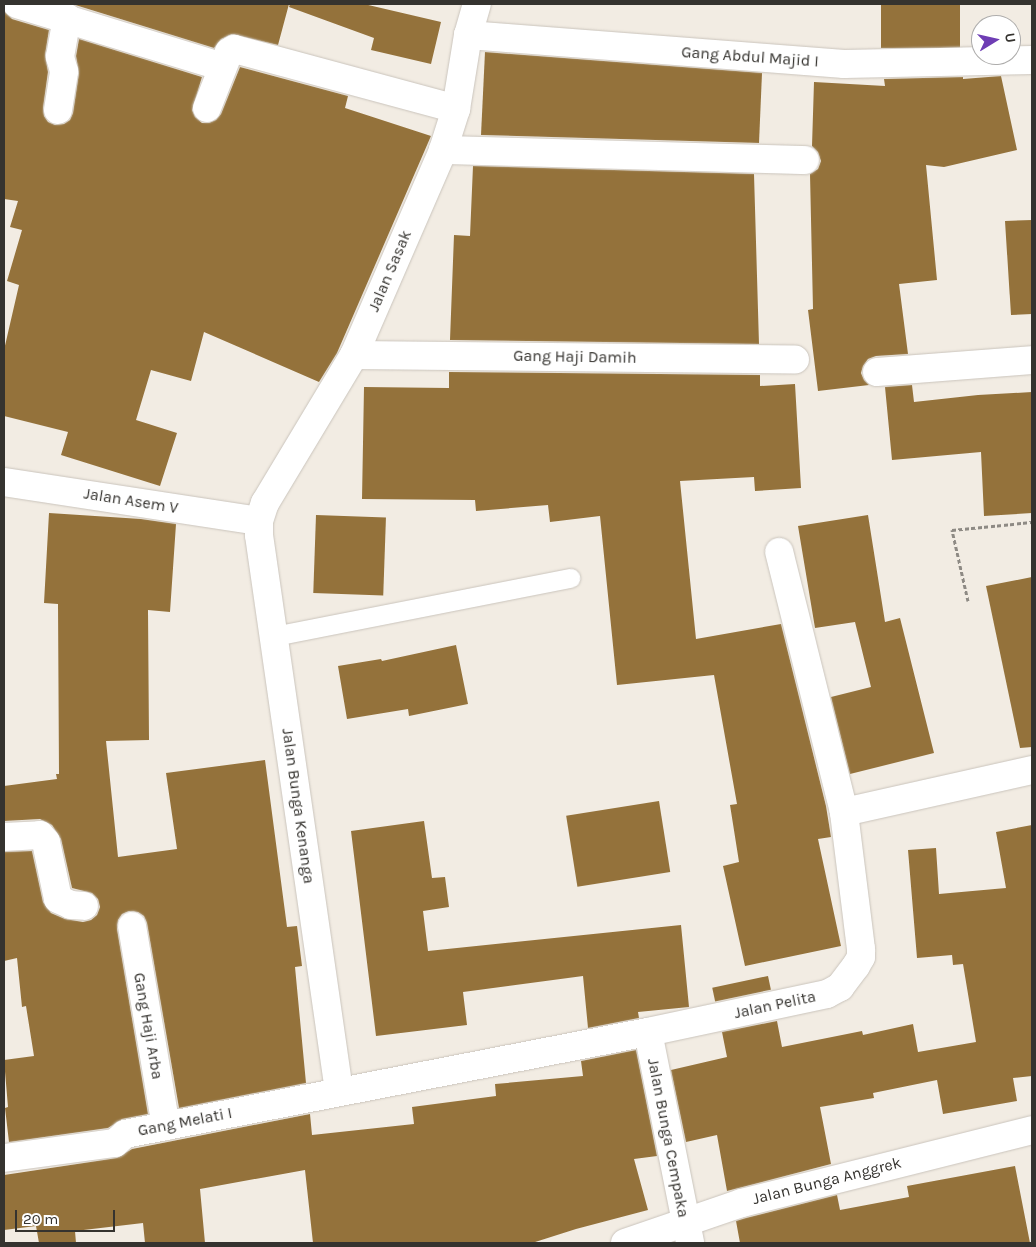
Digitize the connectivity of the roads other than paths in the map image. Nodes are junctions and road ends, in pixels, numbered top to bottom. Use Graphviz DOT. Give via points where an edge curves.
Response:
graph roads {
  1 [pos="18,4"];
  2 [pos="475,5"];
  3 [pos="67,18"];
  4 [pos="468,35"];
  5 [pos="1032,60"];
  6 [pos="223,67"];
  7 [pos="207,108"];
  8 [pos="456,109"];
  9 [pos="58,110"];
  10 [pos="443,150"];
  11 [pos="805,160"];
  12 [pos="354,355"];
  13 [pos="795,360"];
  14 [pos="1032,360"];
  15 [pos="877,372"];
  16 [pos="4,482"];
  17 [pos="259,521"];
  18 [pos="779,552"];
  19 [pos="570,578"];
  20 [pos="274,636"];
  21 [pos="1032,770"];
  22 [pos="844,812"];
  23 [pos="4,837"];
  24 [pos="84,906"];
  25 [pos="132,926"];
  26 [pos="648,1032"];
  27 [pos="339,1091"];
  28 [pos="166,1126"];
  29 [pos="1032,1130"];
  30 [pos="4,1155"];
  31 [pos="688,1233"];
  32 [pos="625,1243"];
  1 -- 3 [label="street"];
  2 -- 4 [label="street, Jalan Sasak"];
  3 -- 6 [label="street"];
  3 -- 9 [label="street" via="60,57 64,71"];
  4 -- 5 [label="street, Gang Abdul Majid I" via="844,64"];
  4 -- 8 [label="street, Jalan Sasak"];
  6 -- 7 [label="street"];
  6 -- 8 [label="street" via="229,52 240,49"];
  8 -- 10 [label="street, Jalan Sasak"];
  10 -- 11 [label="street"];
  10 -- 12 [label="street, Jalan Sasak"];
  12 -- 13 [label="street, Gang Haji Damih"];
  12 -- 17 [label="street, Jalan Sasak" via="265,503"];
  14 -- 15 [label="street"];
  16 -- 17 [label="street, Jalan Asem V"];
  17 -- 20 [label="street, Jalan Bunga Kenanga"];
  18 -- 22 [label="street, Jalan Pelita"];
  19 -- 20 [label="lane"];
  20 -- 27 [label="street, Jalan Bunga Kenanga"];
  21 -- 22 [label="street"];
  22 -- 26 [label="street, Jalan Pelita" via="861,949 849,978 828,994"];
  23 -- 24 [label="street" via="40,835 46,842 58,900"];
  25 -- 28 [label="street, Gang Haji Arba"];
  26 -- 27 [label="street, Jalan Pelita"];
  26 -- 31 [label="street, Jalan Bunga Cempaka"];
  27 -- 28 [label="street, Gang Melati I"];
  28 -- 30 [label="street, Gang Melati I" via="125,1134 115,1143"];
  29 -- 31 [label="street, Jalan Bunga Anggrek" via="742,1202"];
  31 -- 32 [label="street, Jalan Bunga Anggrek"];
}
